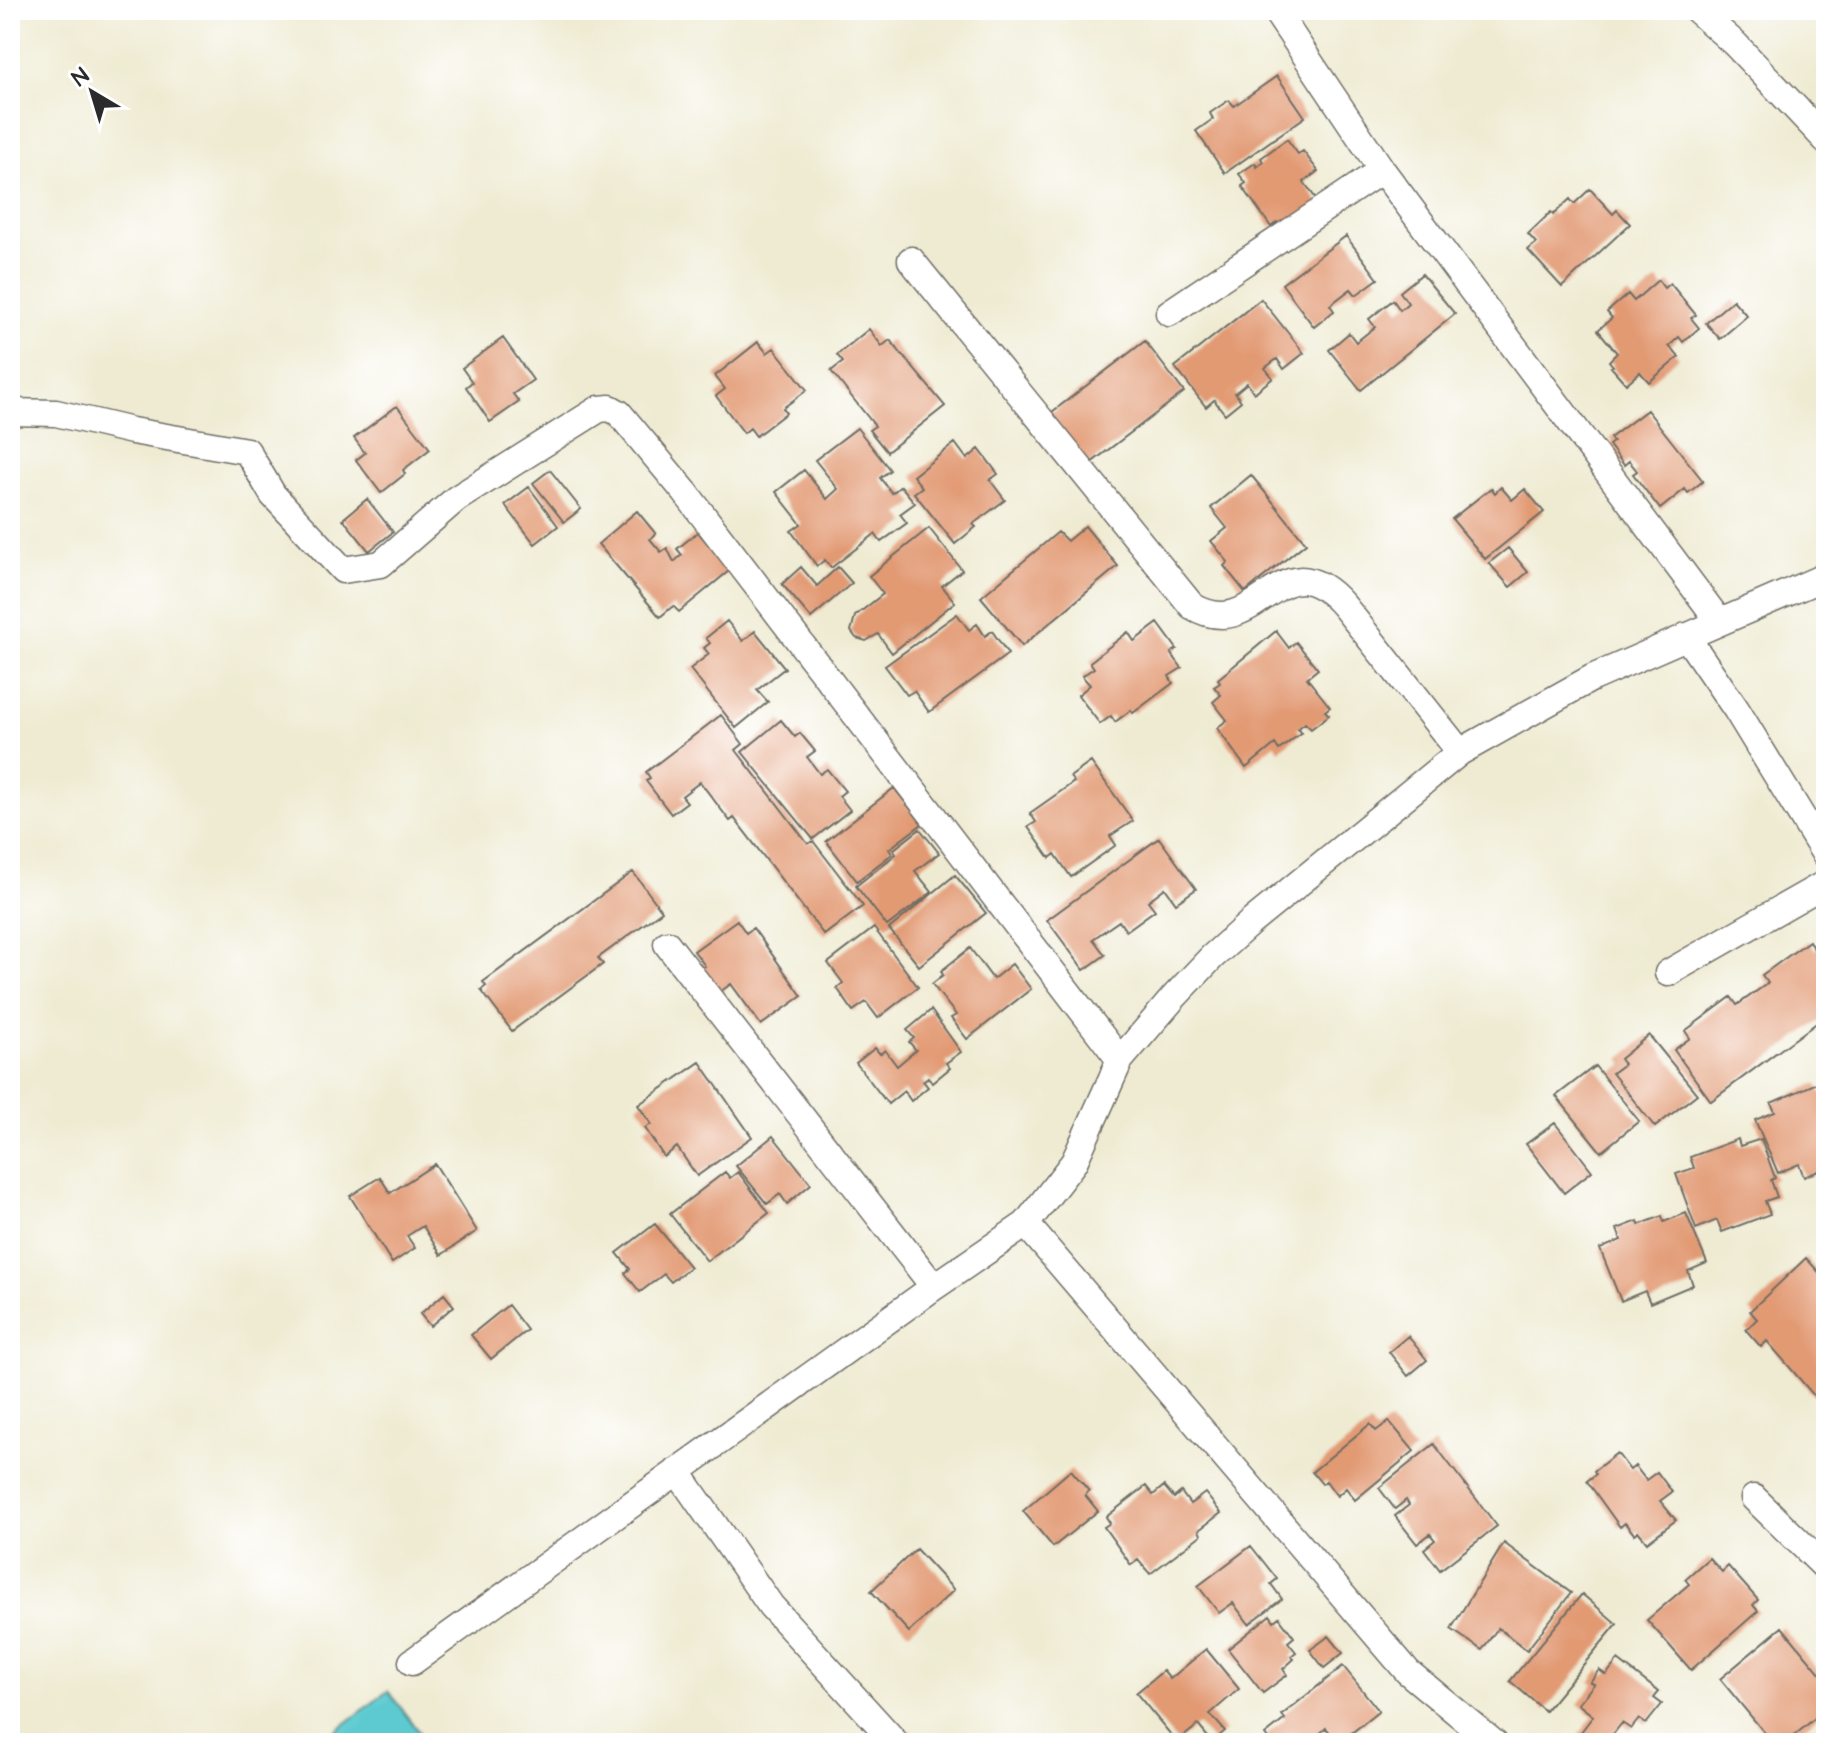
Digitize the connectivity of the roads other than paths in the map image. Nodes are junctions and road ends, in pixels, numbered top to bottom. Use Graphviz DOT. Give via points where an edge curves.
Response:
graph roads {
  1 [pos="1697,10"];
  2 [pos="1277,13"];
  3 [pos="1826,140"];
  4 [pos="1382,170"];
  5 [pos="911,260"];
  6 [pos="1169,313"];
  7 [pos="10,412"];
  8 [pos="1826,576"];
  9 [pos="1719,621"];
  10 [pos="1686,636"];
  11 [pos="1460,752"];
  12 [pos="1826,856"];
  13 [pos="1826,883"];
  14 [pos="667,944"];
  15 [pos="1668,973"];
  16 [pos="1120,1060"];
  17 [pos="1026,1224"];
  18 [pos="934,1287"];
  19 [pos="677,1471"];
  20 [pos="1754,1498"];
  21 [pos="1826,1568"];
  22 [pos="412,1662"];
  23 [pos="896,1743"];
  24 [pos="1494,1743"];
  1 -- 3 [label="street"];
  2 -- 4 [label="street"];
  4 -- 6 [label="street"];
  4 -- 9 [label="street"];
  5 -- 11 [label="street" via="1192,606 1213,614 1234,613 1288,581 1310,579 1332,592"];
  7 -- 16 [label="street" via="56,413 247,451 273,495 343,570 381,564 456,499 599,409 619,413 695,504"];
  8 -- 9 [label="street"];
  9 -- 10 [label="street"];
  10 -- 11 [label="street" via="1592,678"];
  10 -- 12 [label="street"];
  11 -- 16 [label="street" via="1212,957"];
  13 -- 15 [label="street"];
  14 -- 18 [label="street"];
  16 -- 17 [label="street" via="1074,1162"];
  17 -- 18 [label="street"];
  17 -- 24 [label="street" via="1408,1672"];
  18 -- 19 [label="street"];
  19 -- 22 [label="street"];
  19 -- 23 [label="street" via="771,1606"];
  20 -- 21 [label="street"];
}
